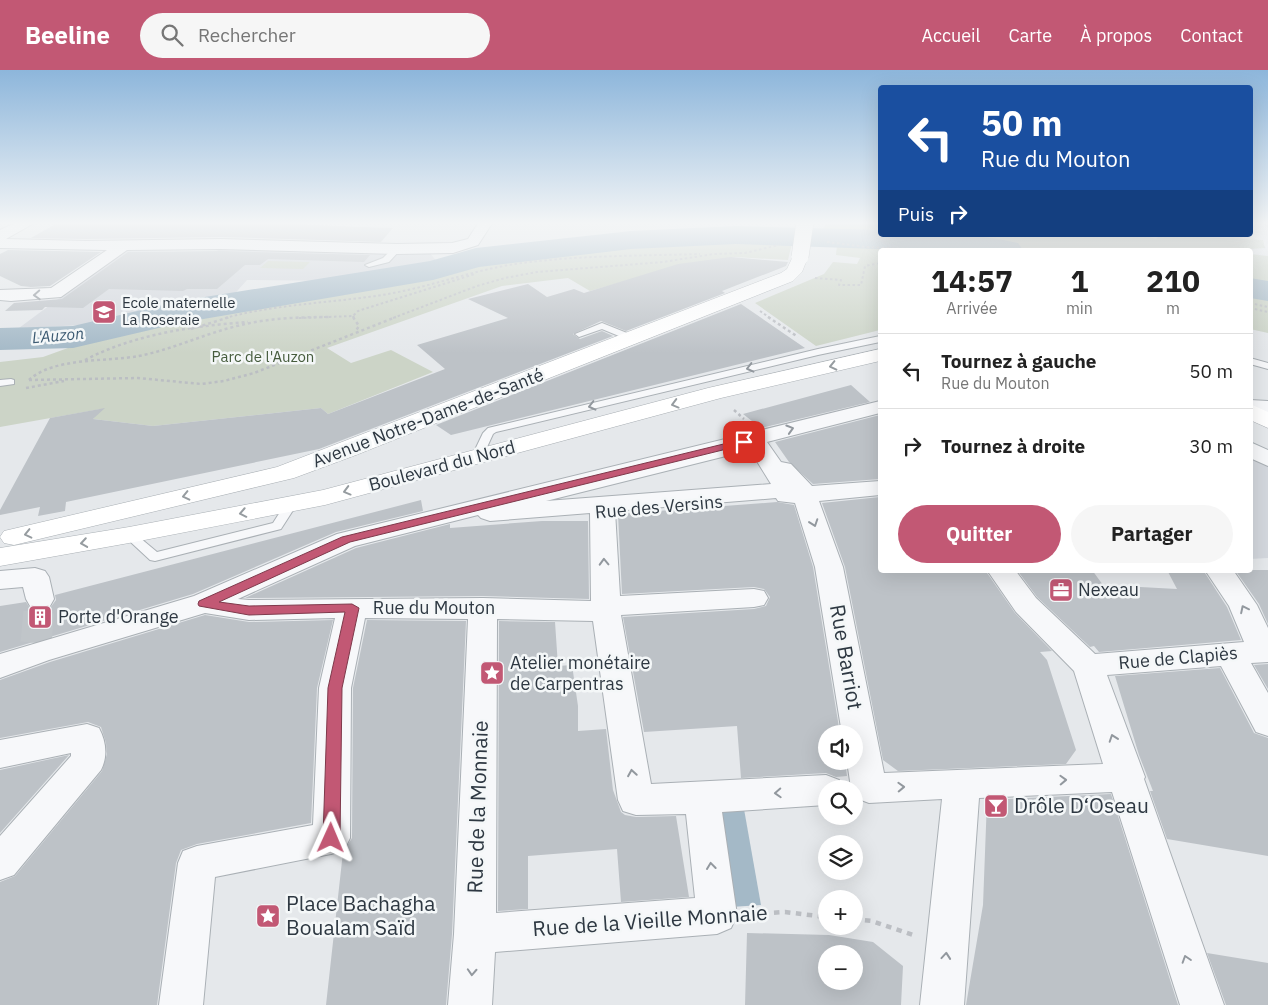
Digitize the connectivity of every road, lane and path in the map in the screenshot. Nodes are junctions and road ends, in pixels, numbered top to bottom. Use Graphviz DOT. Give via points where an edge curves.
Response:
graph roads {
  1 [pos="95,266"];
  2 [pos="511,266"];
  3 [pos="617,266"];
  4 [pos="797,266"];
  5 [pos="866,266"];
  6 [pos="489,269"];
  7 [pos="840,282"];
  8 [pos="0,295"];
  9 [pos="1253,304"];
  10 [pos="1268,307"];
  11 [pos="756,309"];
  12 [pos="1253,309"];
  13 [pos="1268,312"];
  14 [pos="353,316"];
  15 [pos="255,322"];
  16 [pos="191,329"];
  17 [pos="355,332"];
  18 [pos="579,334"];
  19 [pos="634,339"];
  20 [pos="878,339"];
  21 [pos="803,341"];
  22 [pos="878,354"];
  23 [pos="82,362"];
  24 [pos="1253,362"];
  25 [pos="1268,366"];
  26 [pos="72,379"];
  27 [pos="11,382"];
  28 [pos="0,383"];
  29 [pos="26,388"];
  30 [pos="1253,406"];
  31 [pos="878,407"];
  32 [pos="1268,407"];
  33 [pos="1253,413"];
  34 [pos="1268,421"];
  35 [pos="762,437"];
  36 [pos="1253,451"];
  37 [pos="478,456"];
  38 [pos="1268,459"];
  39 [pos="285,473"];
  40 [pos="878,488"];
  41 [pos="804,495"];
  42 [pos="291,504"];
  43 [pos="603,511"];
  44 [pos="490,513"];
  45 [pos="437,517"];
  46 [pos="0,540"];
  47 [pos="0,557"];
  48 [pos="1003,573"];
  49 [pos="1222,573"];
  50 [pos="0,580"];
  51 [pos="754,598"];
  52 [pos="40,599"];
  53 [pos="204,604"];
  54 [pos="352,608"];
  55 [pos="483,608"];
  56 [pos="606,608"];
  57 [pos="1266,651"];
  58 [pos="1230,653"];
  59 [pos="4,664"];
  60 [pos="1088,666"];
  61 [pos="1268,723"];
  62 [pos="0,754"];
  63 [pos="1127,777"];
  64 [pos="860,780"];
  65 [pos="962,784"];
  66 [pos="863,788"];
  67 [pos="818,791"];
  68 [pos="702,798"];
  69 [pos="0,863"];
  70 [pos="717,915"];
  71 [pos="818,916"];
  72 [pos="863,920"];
  73 [pos="474,934"];
  74 [pos="947,946"];
  75 [pos="181,1005"];
  76 [pos="470,1005"];
  77 [pos="942,1005"];
  78 [pos="1202,1005"];
  1 -- 8 [label="street, one-way" via="55,293"];
  2 -- 6 [label="path"];
  3 -- 17 [label="path" via="504,278"];
  4 -- 19 [label="main road, Avenue Notre-Dame-de-Santé, bridge" via="787,277"];
  5 -- 7 [label="path" via="861,285 839,285"];
  6 -- 14 [label="path" via="358,311"];
  6 -- 16 [label="path" via="383,295 255,312 210,321"];
  9 -- 10 [label="path"];
  11 -- 21 [label="path"];
  12 -- 13 [label="path"];
  14 -- 15 [label="path"];
  14 -- 17 [label="path" via="359,326"];
  15 -- 16 [label="path"];
  15 -- 23 [label="path" via="150,353"];
  16 -- 23 [label="path" via="97,352"];
  17 -- 26 [label="path" via="254,373 224,381 201,384 138,378"];
  18 -- 19 [label="lane" via="602,326"];
  19 -- 39 [label="main road, Avenue Notre-Dame-de-Santé"];
  20 -- 37 [label="lane, one-way" via="492,430"];
  22 -- 37 [label="main road, Boulevard du Nord, one-way" via="716,393"];
  23 -- 26 [label="path" via="56,367 28,380"];
  24 -- 25 [label="lane"];
  26 -- 29 [label="path"];
  27 -- 28 [label="lane"];
  30 -- 32 [label="street"];
  35 -- 31 [label="street, one-way"];
  33 -- 34 [label="main road"];
  35 -- 41 [label="street, Rue Barriot" via="770,453"];
  35 -- 45 [label="street"];
  36 -- 38 [label="street"];
  37 -- 42 [label="main road, Boulevard du Nord, one-way"];
  39 -- 42 [label="main road" via="269,488 269,494"];
  39 -- 46 [label="main road, Avenue Notre-Dame-de-Santé, one-way"];
  40 -- 41 [label="street, Rue des Versins"];
  41 -- 43 [label="street, Rue des Versins"];
  41 -- 64 [label="street, Rue Barriot, one-way" via="829,567"];
  42 -- 47 [label="main road, Boulevard du Nord, one-way"];
  43 -- 45 [label="street, Rue des Versins" via="484,520"];
  56 -- 43 [label="street, one-way"];
  44 -- 44 [label="street" via="492,507 756,442 787,490"];
  45 -- 53 [label="street" via="346,540"];
  48 -- 60 [label="street" via="1026,605"];
  57 -- 49 [label="street, one-way" via="1243,605"];
  50 -- 52 [label="street" via="35,577"];
  51 -- 56 [label="street, Rue du Mouton"];
  53 -- 54 [label="street, Rue du Mouton" via="249,610"];
  53 -- 59 [label="street" via="37,647"];
  54 -- 55 [label="street, Rue du Mouton"];
  54 -- 75 [label="street" via="335,688 331,838 197,863"];
  55 -- 56 [label="street, Rue du Mouton"];
  55 -- 73 [label="street, Rue de la Monnaie"];
  68 -- 56 [label="street, one-way" via="636,800"];
  57 -- 58 [label="street, Rue de Clapiès"];
  58 -- 60 [label="street, Rue de Clapiès"];
  58 -- 61 [label="street"];
  63 -- 60 [label="street, one-way"];
  62 -- 69 [label="street" via="87,737 89,760"];
  65 -- 63 [label="street, Rue Barriot, one-way"];
  78 -- 63 [label="street, one-way"];
  66 -- 65 [label="street, Rue Barriot, one-way"];
  65 -- 74 [label="street"];
  67 -- 68 [label="street, one-way"];
  70 -- 68 [label="street, one-way"];
  70 -- 71 [label="path, Rue de la Vieille Monnaie" via="785,912"];
  70 -- 73 [label="street, Rue de la Vieille Monnaie"];
  72 -- 74 [label="path"];
  73 -- 76 [label="street, Rue de la Monnaie, one-way"];
  77 -- 74 [label="street, one-way"];
}
